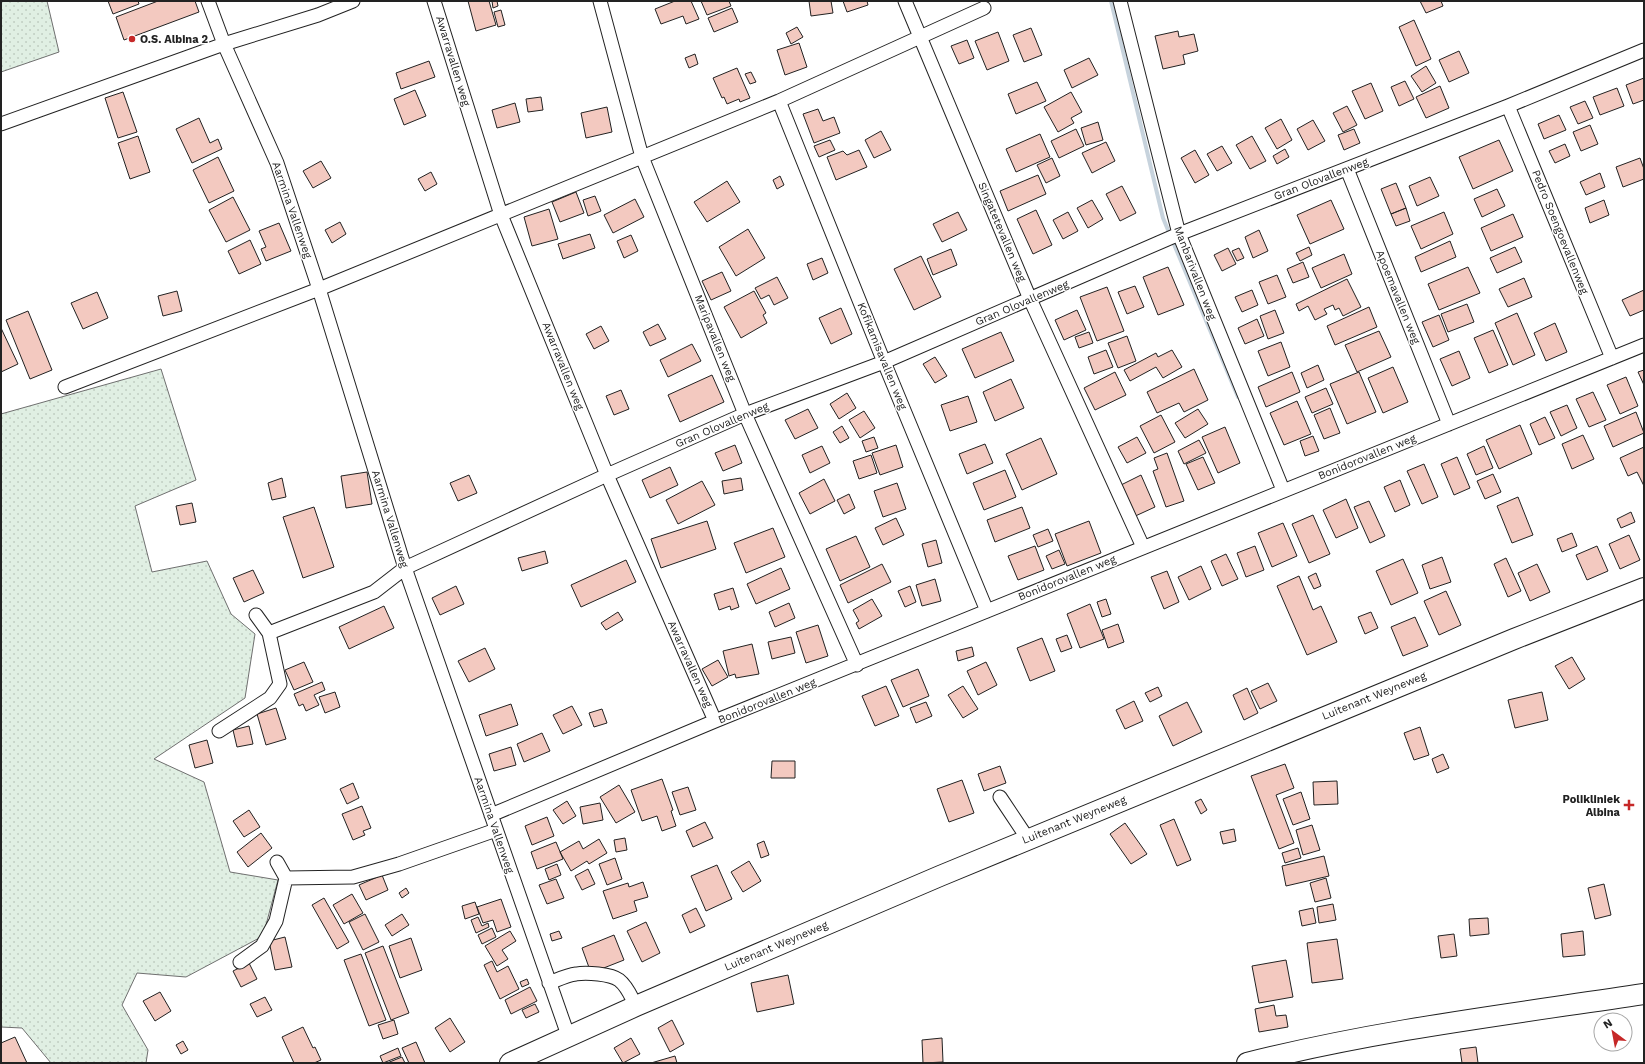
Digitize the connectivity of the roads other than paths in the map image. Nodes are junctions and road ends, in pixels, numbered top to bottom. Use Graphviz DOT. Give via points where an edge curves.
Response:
graph roads {
  1 [pos="208,1"];
  2 [pos="353,1"];
  3 [pos="434,1"];
  4 [pos="600,1"];
  5 [pos="905,1"];
  6 [pos="1120,1"];
  7 [pos="984,8"];
  8 [pos="919,37"];
  9 [pos="224,44"];
  10 [pos="1644,50"];
  11 [pos="779,101"];
  12 [pos="1508,106"];
  13 [pos="1,124"];
  14 [pos="642,158"];
  15 [pos="1346,169"];
  16 [pos="501,215"];
  17 [pos="1179,234"];
  18 [pos="319,289"];
  19 [pos="1030,299"];
  20 [pos="1644,345"];
  21 [pos="1612,358"];
  22 [pos="884,362"];
  23 [pos="64,387"];
  24 [pos="746,414"];
  25 [pos="1449,424"];
  26 [pos="607,475"];
  27 [pos="1283,490"];
  28 [pos="1143,547"];
  29 [pos="405,568"];
  30 [pos="1644,588"];
  31 [pos="987,611"];
  32 [pos="256,615"];
  33 [pos="269,633"];
  34 [pos="857,665"];
  35 [pos="715,722"];
  36 [pos="219,731"];
  37 [pos="1000,797"];
  38 [pos="491,815"];
  39 [pos="496,830"];
  40 [pos="1028,839"];
  41 [pos="277,862"];
  42 [pos="286,878"];
  43 [pos="240,962"];
  44 [pos="549,983"];
  45 [pos="1644,994"];
  46 [pos="636,1006"];
  47 [pos="569,1038"];
  48 [pos="1259,1062"];
  49 [pos="510,1063"];
  1 -- 9 [label="street, Aarmina Vallenweg"];
  2 -- 9 [label="street" via="318,15"];
  3 -- 16 [label="street, Awarravallen weg"];
  4 -- 14 [label="street, Maripavallen weg"];
  5 -- 8 [label="street, Singatetevallen weg"];
  6 -- 17 [label="street, Manbarivallen weg"];
  7 -- 8 [label="street"];
  8 -- 11 [label="street"];
  8 -- 19 [label="street, Singatetevallen weg"];
  9 -- 13 [label="street"];
  9 -- 18 [label="street, Aarmina Vallenweg" via="277,163"];
  10 -- 12 [label="street, Gran Olovallenweg"];
  11 -- 14 [label="street"];
  11 -- 22 [label="street, Kofikamisavallen weg"];
  12 -- 15 [label="street, Gran Olovallenweg"];
  12 -- 21 [label="street, Pedro Soengoevallenweg"];
  14 -- 16 [label="street"];
  14 -- 24 [label="street, Maripavallen weg"];
  15 -- 17 [label="street, Gran Olovallenweg"];
  15 -- 25 [label="street, Apoemavallen weg"];
  16 -- 18 [label="street"];
  16 -- 26 [label="street, Awarravallen weg"];
  17 -- 19 [label="street, Gran Olovallenweg"];
  17 -- 27 [label="street, Manbarivallen weg"];
  18 -- 23 [label="street"];
  18 -- 29 [label="street, Aarmina Vallenweg"];
  19 -- 22 [label="street, Gran Olovallenweg"];
  19 -- 28 [label="street, Singatetevallen weg"];
  20 -- 21 [label="street, Bonidorovallen weg"];
  21 -- 25 [label="street, Bonidorovallen weg"];
  22 -- 24 [label="street, Gran Olovallenweg"];
  22 -- 31 [label="street, Kofikamisavallen weg"];
  24 -- 26 [label="street, Gran Olovallenweg"];
  24 -- 34 [label="street, Maripavallen weg"];
  25 -- 27 [label="street, Bonidorovallen weg"];
  26 -- 29 [label="street, Gran Olovallenweg"];
  26 -- 35 [label="street, Awarravallen weg"];
  27 -- 28 [label="street, Bonidorovallen weg"];
  28 -- 31 [label="street, Bonidorovallen weg"];
  29 -- 33 [label="street, Gran Olovallenweg" via="374,592"];
  29 -- 38 [label="street, Aarmina Vallenweg"];
  30 -- 40 [label="main road, Luitenant Weyneweg" via="1506,642"];
  31 -- 34 [label="street, Bonidorovallen weg"];
  32 -- 33 [label="street"];
  33 -- 36 [label="street" via="280,684 270,698"];
  34 -- 35 [label="street, Bonidorovallen weg"];
  35 -- 38 [label="street, Bonidorovallen weg"];
  37 -- 40 [label="street"];
  38 -- 39 [label="street, Aarmina Vallenweg"];
  39 -- 42 [label="street" via="399,864 353,876"];
  39 -- 44 [label="street, Aarmina Vallenweg"];
  40 -- 46 [label="main road, Luitenant Weyneweg"];
  41 -- 42 [label="street"];
  42 -- 43 [label="street" via="276,921 262,946"];
  44 -- 46 [label="street" via="575,974 613,977 627,988"];
  44 -- 47 [label="street, Aarmina Vallenweg"];
  45 -- 48 [label="main road" via="1354,1040"];
  46 -- 47 [label="main road, Luitenant Weyneweg"];
  47 -- 49 [label="main road, Luitenant Weyneweg"];
}
